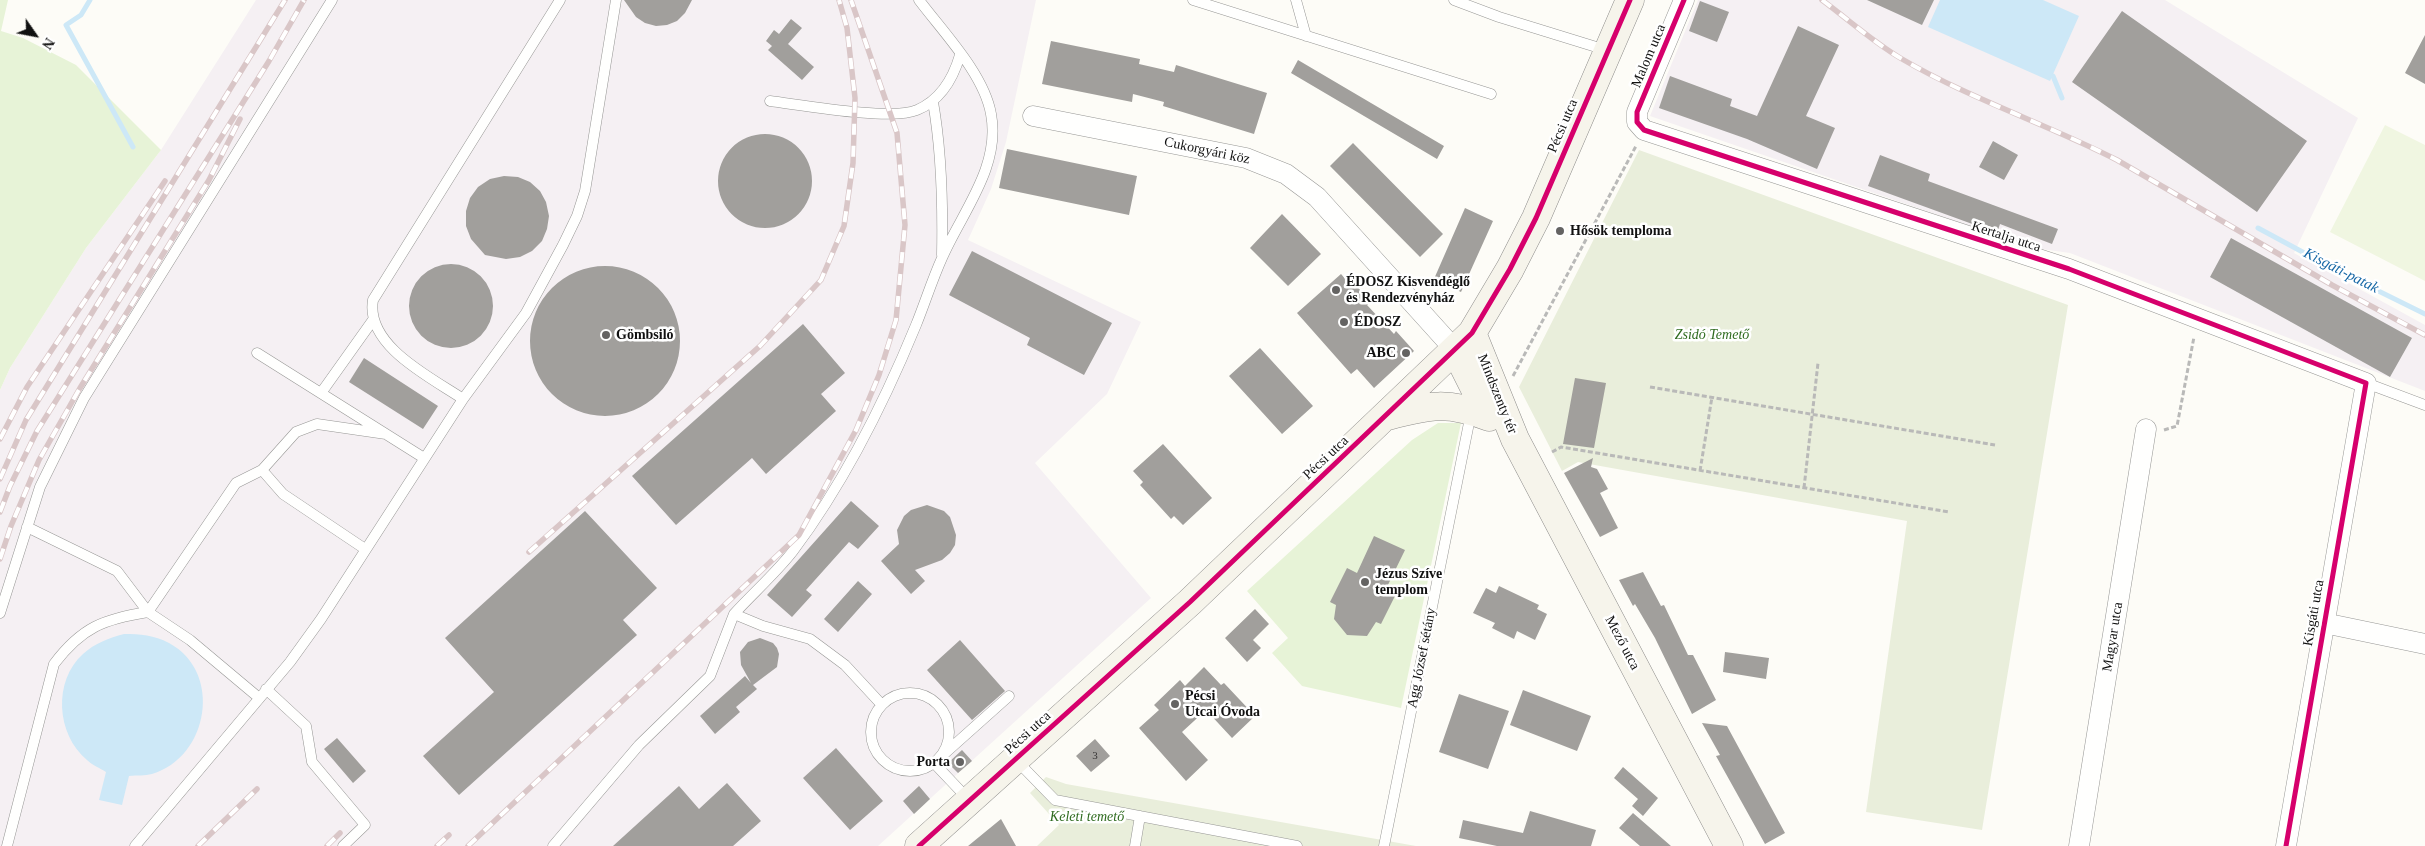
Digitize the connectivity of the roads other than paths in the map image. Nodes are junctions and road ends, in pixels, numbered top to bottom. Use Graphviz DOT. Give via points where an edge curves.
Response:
graph roads {
  1 [pos="332,0"];
  2 [pos="560,0"];
  3 [pos="616,0"];
  4 [pos="918,0"];
  5 [pos="1193,0"];
  6 [pos="1296,0"];
  7 [pos="1454,0"];
  8 [pos="1684,0"];
  9 [pos="1627,7"];
  10 [pos="1306,36"];
  11 [pos="1607,51"];
  12 [pos="960,55"];
  13 [pos="1491,94"];
  14 [pos="770,102"];
  15 [pos="933,102"];
  16 [pos="1033,116"];
  17 [pos="1641,126"];
  18 [pos="942,258"];
  19 [pos="373,320"];
  20 [pos="1464,342"];
  21 [pos="257,353"];
  22 [pos="2366,384"];
  23 [pos="320,393"];
  24 [pos="463,398"];
  25 [pos="2425,405"];
  26 [pos="1487,410"];
  27 [pos="1387,416"];
  28 [pos="2146,429"];
  29 [pos="386,434"];
  30 [pos="1515,439"];
  31 [pos="424,458"];
  32 [pos="262,470"];
  33 [pos="27,527"];
  34 [pos="365,549"];
  35 [pos="148,612"];
  36 [pos="0,613"];
  37 [pos="734,614"];
  38 [pos="2324,624"];
  39 [pos="2425,644"];
  40 [pos="266,689"];
  41 [pos="1008,696"];
  42 [pos="258,697"];
  43 [pos="882,705"];
  44 [pos="1016,759"];
  45 [pos="934,763"];
  46 [pos="970,801"];
  47 [pos="1140,816"];
  48 [pos="1256,842"];
  49 [pos="558,844"];
  50 [pos="7,846"];
  51 [pos="135,846"];
  52 [pos="343,846"];
  53 [pos="919,846"];
  54 [pos="1135,846"];
  55 [pos="1297,846"];
  56 [pos="1384,846"];
  57 [pos="1729,846"];
  58 [pos="2078,846"];
  59 [pos="2286,846"];
  1 -- 33 [label="lane" via="84,398 40,487"];
  2 -- 19 [label="lane" via="373,300"];
  3 -- 24 [label="lane" via="585,191 576,216 526,313"];
  4 -- 12 [label="lane"];
  5 -- 10 [label="lane"];
  6 -- 10 [label="lane"];
  7 -- 11 [label="lane" via="1499,18"];
  8 -- 17 [label="street, Malom utca" via="1637,112"];
  9 -- 11 [label="street, Pécsi utca"];
  10 -- 13 [label="lane"];
  11 -- 20 [label="street, Pécsi utca" via="1536,218 1510,269"];
  12 -- 15 [label="lane" via="954,75"];
  12 -- 18 [label="lane" via="984,94 991,114 993,136 979,186"];
  14 -- 15 [label="lane" via="899,114 916,111"];
  15 -- 18 [label="lane" via="943,189"];
  16 -- 20 [label="street, Cukorgyári köz" via="1246,158 1286,174 1318,196"];
  17 -- 22 [label="street, Kertalja utca" via="2070,269"];
  18 -- 37 [label="lane" via="878,408 836,486 793,552"];
  19 -- 23 [label="lane"];
  19 -- 24 [label="lane" via="383,339 394,350"];
  20 -- 26 [label="street, Mindszenty tér"];
  20 -- 27 [label="street, Pécsi utca"];
  21 -- 23 [label="lane"];
  22 -- 25 [label="lane"];
  22 -- 38 [label="street, Kisgáti utca"];
  23 -- 29 [label="lane"];
  24 -- 31 [label="lane"];
  26 -- 27 [label="street" via="1428,405"];
  26 -- 30 [label="street, Mindszenty tér"];
  26 -- 56 [label="lane, Agg József sétány"];
  27 -- 44 [label="street, Pécsi utca" via="1190,602"];
  28 -- 58 [label="street, Magyar utca"];
  29 -- 31 [label="lane"];
  29 -- 32 [label="lane" via="316,424 296,432"];
  30 -- 57 [label="street, Mező utca"];
  31 -- 34 [label="lane"];
  32 -- 34 [label="lane" via="283,494"];
  32 -- 35 [label="lane" via="236,483"];
  33 -- 35 [label="lane" via="117,571"];
  33 -- 36 [label="lane"];
  34 -- 40 [label="lane" via="321,619"];
  35 -- 42 [label="lane" via="190,640"];
  35 -- 50 [label="lane" via="120,617 92,628 70,643 54,664"];
  37 -- 43 [label="lane" via="810,639 830,651"];
  37 -- 49 [label="lane" via="710,676 639,745"];
  38 -- 39 [label="street"];
  38 -- 59 [label="street, Kisgáti utca"];
  40 -- 42 [label="lane"];
  40 -- 52 [label="lane" via="306,726 312,762 365,825"];
  41 -- 45 [label="lane"];
  42 -- 51 [label="lane"];
  43 -- 45 [label="lane" via="871,728 877,753 891,765 910,771"];
  43 -- 45 [label="lane" via="892,697 917,693 939,706 949,729 945,748"];
  44 -- 46 [label="street, Pécsi utca"];
  44 -- 47 [label="lane" via="1055,800"];
  45 -- 46 [label="lane"];
  46 -- 53 [label="street, Pécsi utca"];
  47 -- 48 [label="lane"];
  47 -- 54 [label="lane"];
  48 -- 55 [label="lane"];
}
